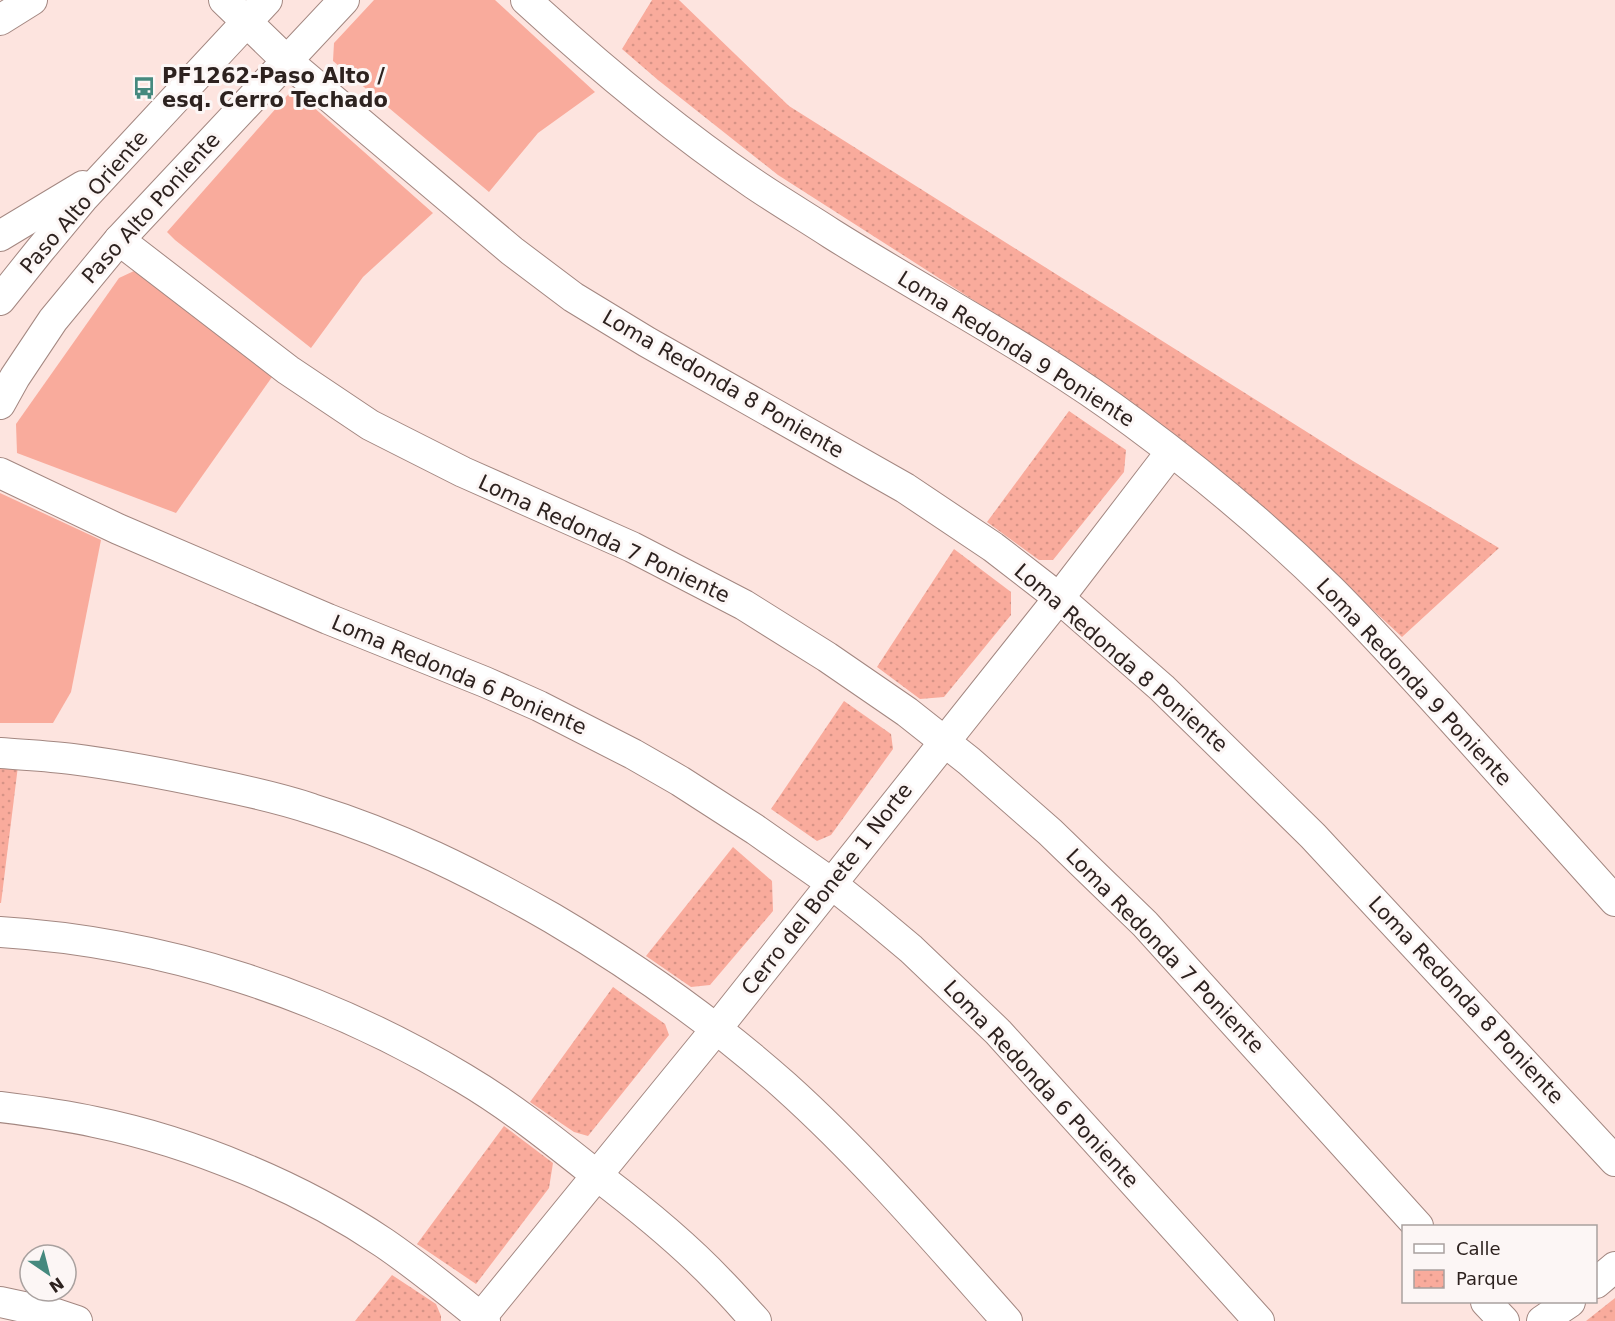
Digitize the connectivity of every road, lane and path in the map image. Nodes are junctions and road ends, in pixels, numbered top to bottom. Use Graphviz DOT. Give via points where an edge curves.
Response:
graph roads {
  1 [pos="32,0"];
  2 [pos="224,0"];
  3 [pos="267,0"];
  4 [pos="345,0"];
  5 [pos="526,0"];
  6 [pos="0,20"];
  7 [pos="246,22"];
  8 [pos="287,61"];
  9 [pos="108,170"];
  10 [pos="0,236"];
  11 [pos="120,240"];
  12 [pos="0,300"];
  13 [pos="0,404"];
  14 [pos="1171,452"];
  15 [pos="0,473"];
  16 [pos="1059,598"];
  17 [pos="944,741"];
  18 [pos="0,753"];
  19 [pos="831,884"];
  20 [pos="1615,901"];
  21 [pos="0,932"];
  22 [pos="717,1028"];
  23 [pos="0,1107"];
  24 [pos="1615,1161"];
  25 [pos="597,1175"];
  26 [pos="1416,1225"];
  27 [pos="1615,1267"];
  28 [pos="1597,1282"];
  29 [pos="0,1302"];
  30 [pos="1487,1303"];
  31 [pos="1568,1303"];
  32 [pos="481,1320"];
  33 [pos="76,1321"];
  34 [pos="756,1321"];
  35 [pos="1007,1321"];
  36 [pos="1259,1321"];
  37 [pos="1504,1321"];
  38 [pos="1542,1321"];
  1 -- 6 [label="street"];
  2 -- 7 [label="street, Loma Redonda 8 Poniente"];
  3 -- 7 [label="street, Paso Alto Oriente"];
  4 -- 8 [label="street, Paso Alto Poniente"];
  5 -- 14 [label="street, Loma Redonda 9 Poniente" via="643,101 754,184 1087,388"];
  7 -- 8 [label="street, Loma Redonda 8 Poniente"];
  7 -- 9 [label="street, Paso Alto Oriente"];
  8 -- 11 [label="street, Paso Alto Poniente"];
  8 -- 16 [label="street, Loma Redonda 8 Poniente" via="512,251 573,297 905,488"];
  9 -- 10 [label="street"];
  9 -- 12 [label="street, Paso Alto Oriente"];
  11 -- 13 [label="street, Paso Alto Poniente" via="53,320"];
  11 -- 17 [label="street, Loma Redonda 7 Poniente" via="288,370 370,425 632,547 744,605 868,684"];
  14 -- 16 [label="street, Cerro del Bonete 1 Norte"];
  14 -- 20 [label="street, Loma Redonda 9 Poniente" via="1274,537 1376,635"];
  15 -- 19 [label="street, Loma Redonda 6 Poniente" via="118,529 539,706 680,781"];
  16 -- 17 [label="street, Cerro del Bonete 1 Norte"];
  16 -- 24 [label="street, Loma Redonda 8 Poniente" via="1162,688 1313,836"];
  17 -- 19 [label="street, Cerro del Bonete 1 Norte"];
  17 -- 26 [label="street, Loma Redonda 7 Poniente" via="1050,832 1145,924"];
  18 -- 22 [label="street" via="154,771 247,791 371,829 471,874 539,911"];
  19 -- 22 [label="street, Cerro del Bonete 1 Norte"];
  19 -- 36 [label="street, Loma Redonda 6 Poniente" via="911,949 998,1032"];
  21 -- 25 [label="street" via="93,942 159,955 223,972 347,1017 464,1078 520,1115"];
  22 -- 25 [label="street, Cerro del Bonete 1 Norte"];
  22 -- 35 [label="street" via="875,1173"];
  23 -- 32 [label="street" via="87,1120 157,1138 273,1182 382,1242 433,1278"];
  25 -- 32 [label="street, Cerro del Bonete 1 Norte"];
  25 -- 34 [label="street" via="719,1280"];
  27 -- 28 [label="street"];
  29 -- 33 [label="street"];
  30 -- 37 [label="street"];
  31 -- 38 [label="street"];
}
